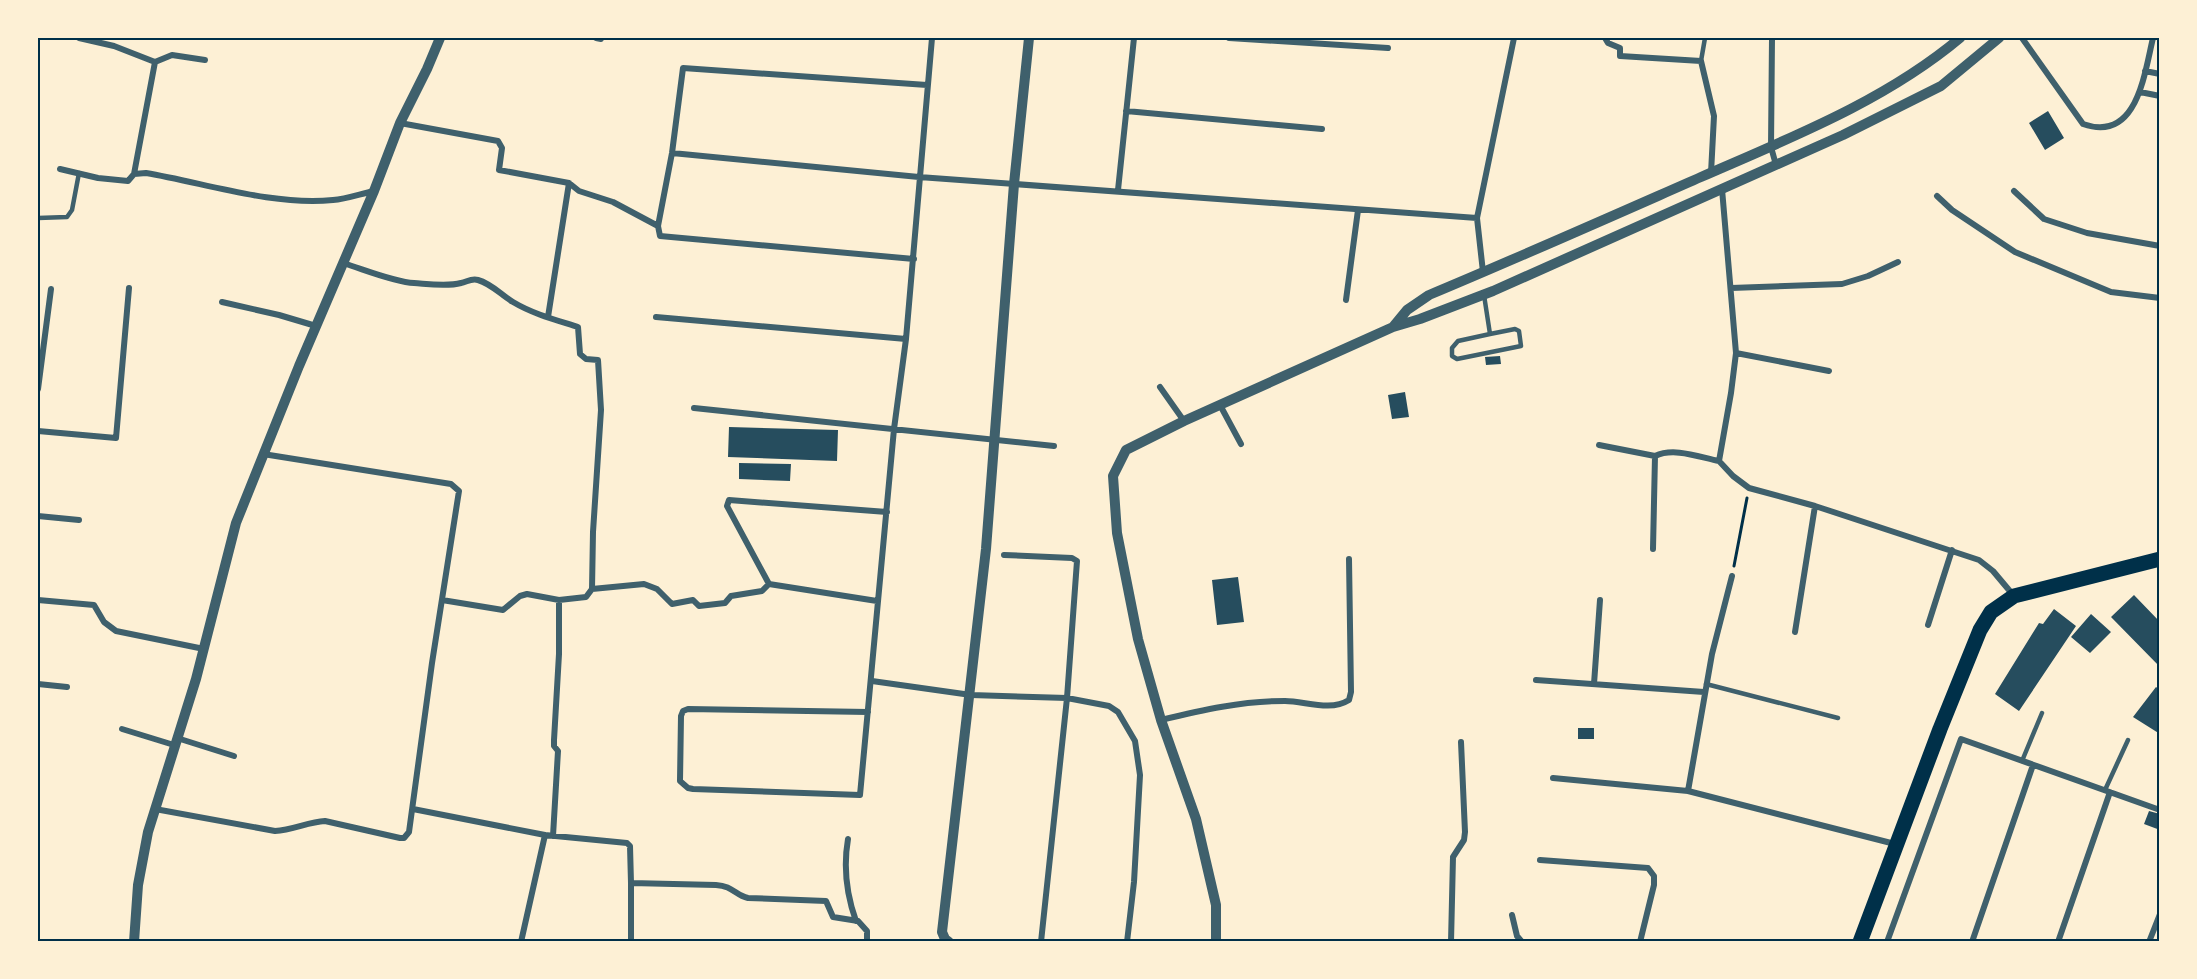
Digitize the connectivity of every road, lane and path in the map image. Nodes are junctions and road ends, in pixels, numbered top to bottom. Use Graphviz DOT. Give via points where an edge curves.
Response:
graph roads {
  1 [pos="79,38"];
  2 [pos="116,38"];
  3 [pos="440,38"];
  4 [pos="932,38"];
  5 [pos="1029,38"];
  6 [pos="1134,38"];
  7 [pos="1228,38"];
  8 [pos="1514,38"];
  9 [pos="1605,38"];
  10 [pos="1705,38"];
  11 [pos="1772,38"];
  12 [pos="1960,38"];
  13 [pos="1999,38"];
  14 [pos="2022,38"];
  15 [pos="2153,38"];
  16 [pos="114,45"];
  17 [pos="1388,48"];
  18 [pos="205,60"];
  19 [pos="1701,61"];
  20 [pos="155,62"];
  21 [pos="2145,71"];
  22 [pos="2160,74"];
  23 [pos="927,85"];
  24 [pos="2140,92"];
  25 [pos="2160,96"];
  26 [pos="1126,111"];
  27 [pos="400,123"];
  28 [pos="1322,129"];
  29 [pos="1771,147"];
  30 [pos="672,153"];
  31 [pos="1776,165"];
  32 [pos="60,169"];
  33 [pos="1711,172"];
  34 [pos="80,173"];
  35 [pos="134,174"];
  36 [pos="919,177"];
  37 [pos="568,183"];
  38 [pos="1014,184"];
  39 [pos="1722,189"];
  40 [pos="1118,190"];
  41 [pos="374,191"];
  42 [pos="2014,191"];
  43 [pos="1937,196"];
  44 [pos="1358,210"];
  45 [pos="38,218"];
  46 [pos="1477,218"];
  47 [pos="658,226"];
  48 [pos="2160,246"];
  49 [pos="914,259"];
  50 [pos="1898,262"];
  51 [pos="342,263"];
  52 [pos="1483,272"];
  53 [pos="129,288"];
  54 [pos="1731,288"];
  55 [pos="51,289"];
  56 [pos="1484,295"];
  57 [pos="2160,298"];
  58 [pos="1346,300"];
  59 [pos="222,302"];
  60 [pos="548,317"];
  61 [pos="656,317"];
  62 [pos="316,326"];
  63 [pos="1393,327"];
  64 [pos="1490,333"];
  65 [pos="906,339"];
  66 [pos="1736,353"];
  67 [pos="1829,371"];
  68 [pos="1160,387"];
  69 [pos="38,388"];
  70 [pos="1220,405"];
  71 [pos="694,408"];
  72 [pos="1184,421"];
  73 [pos="894,429"];
  74 [pos="38,430"];
  75 [pos="993,441"];
  76 [pos="1241,444"];
  77 [pos="1599,444"];
  78 [pos="1054,446"];
  79 [pos="262,454"];
  80 [pos="1655,456"];
  81 [pos="1719,461"];
  82 [pos="1749,488"];
  83 [pos="1815,506"];
  84 [pos="887,512"];
  85 [pos="38,516"];
  86 [pos="80,520"];
  87 [pos="1653,549"];
  88 [pos="1952,550"];
  89 [pos="1004,555"];
  90 [pos="1349,559"];
  91 [pos="2160,559"];
  92 [pos="1732,576"];
  93 [pos="769,584"];
  94 [pos="592,589"];
  95 [pos="2014,596"];
  96 [pos="38,600"];
  97 [pos="442,600"];
  98 [pos="559,600"];
  99 [pos="1600,600"];
  100 [pos="877,601"];
  101 [pos="1928,625"];
  102 [pos="1795,632"];
  103 [pos="204,649"];
  104 [pos="1536,680"];
  105 [pos="872,681"];
  106 [pos="38,684"];
  107 [pos="1593,684"];
  108 [pos="1706,684"];
  109 [pos="68,687"];
  110 [pos="1704,692"];
  111 [pos="970,695"];
  112 [pos="1067,698"];
  113 [pos="868,712"];
  114 [pos="2042,713"];
  115 [pos="1838,718"];
  116 [pos="1161,720"];
  117 [pos="122,729"];
  118 [pos="2128,740"];
  119 [pos="175,741"];
  120 [pos="1461,742"];
  121 [pos="234,756"];
  122 [pos="2022,761"];
  123 [pos="2033,765"];
  124 [pos="1553,778"];
  125 [pos="1688,791"];
  126 [pos="2108,791"];
  127 [pos="154,809"];
  128 [pos="413,809"];
  129 [pos="2160,810"];
  130 [pos="545,836"];
  131 [pos="553,836"];
  132 [pos="848,839"];
  133 [pos="1896,844"];
  134 [pos="1540,860"];
  135 [pos="632,883"];
  136 [pos="2160,914"];
  137 [pos="1512,915"];
  138 [pos="856,921"];
  139 [pos="134,942"];
  140 [pos="521,942"];
  141 [pos="631,942"];
  142 [pos="867,942"];
  143 [pos="949,942"];
  144 [pos="1041,942"];
  145 [pos="1126,942"];
  146 [pos="1216,942"];
  147 [pos="1451,942"];
  148 [pos="1522,942"];
  149 [pos="1640,942"];
  150 [pos="1860,942"];
  151 [pos="1887,942"];
  152 [pos="1972,942"];
  153 [pos="2058,942"];
  154 [pos="2149,942"];
  1 -- 16 [label="street"];
  2 -- 16 [label="street"];
  3 -- 27 [label="street"];
  4 -- 23 [label="street"];
  5 -- 38 [label="street"];
  6 -- 26 [label="street"];
  7 -- 17 [label="street"];
  8 -- 46 [label="street"];
  9 -- 19 [label="street" via="1620,48 1620,56"];
  10 -- 19 [label="lane"];
  11 -- 29 [label="street"];
  12 -- 29 [label="street" via="1877,95"];
  13 -- 31 [label="street" via="1941,86"];
  14 -- 24 [label="street" via="2083,124 2104,128 2126,119"];
  15 -- 21 [label="street"];
  16 -- 20 [label="street"];
  18 -- 20 [label="street" via="172,55"];
  19 -- 33 [label="street" via="1714,116"];
  20 -- 35 [label="street"];
  21 -- 22 [label="street"];
  21 -- 24 [label="street"];
  23 -- 30 [label="street" via="683,68"];
  23 -- 36 [label="street"];
  24 -- 25 [label="street"];
  26 -- 28 [label="street"];
  26 -- 40 [label="street"];
  27 -- 37 [label="street" via="498,141 502,148 499,170"];
  27 -- 41 [label="street"];
  29 -- 31 [label="street"];
  29 -- 33 [label="street"];
  30 -- 36 [label="street"];
  30 -- 47 [label="street"];
  31 -- 39 [label="street"];
  32 -- 34 [label="street"];
  33 -- 52 [label="street"];
  34 -- 35 [label="street" via="128,181"];
  34 -- 45 [label="lane" via="68,217"];
  35 -- 41 [label="street" via="295,199 333,200"];
  36 -- 38 [label="street"];
  36 -- 49 [label="street"];
  37 -- 47 [label="street"];
  37 -- 60 [label="street"];
  38 -- 40 [label="street"];
  38 -- 75 [label="street"];
  39 -- 54 [label="street"];
  39 -- 56 [label="street"];
  40 -- 44 [label="street"];
  41 -- 51 [label="street"];
  42 -- 48 [label="street" via="2044,219 2087,233"];
  43 -- 57 [label="street" via="2015,252 2111,292"];
  44 -- 46 [label="street"];
  44 -- 58 [label="street"];
  46 -- 52 [label="street"];
  47 -- 49 [label="street" via="660,236"];
  49 -- 65 [label="street"];
  50 -- 54 [label="street" via="1842,284"];
  51 -- 60 [label="street" via="411,283 460,284 478,280 512,302"];
  51 -- 62 [label="street"];
  52 -- 63 [label="street" via="1429,295 1407,310"];
  53 -- 74 [label="street" via="116,438"];
  54 -- 66 [label="street"];
  55 -- 69 [label="street"];
  56 -- 63 [label="street"];
  56 -- 64 [label="lane"];
  59 -- 62 [label="street"];
  60 -- 94 [label="street" via="578,327 580,354 598,360 601,410"];
  61 -- 65 [label="street"];
  62 -- 79 [label="street"];
  63 -- 70 [label="street"];
  64 -- 64 [label="lane" via="1515,328 1521,346 1456,359 1452,356 1458,341"];
  65 -- 73 [label="street"];
  66 -- 67 [label="street"];
  66 -- 81 [label="street"];
  68 -- 72 [label="street"];
  70 -- 72 [label="street"];
  70 -- 76 [label="street"];
  71 -- 73 [label="street"];
  72 -- 116 [label="street" via="1126,450 1113,476 1117,533 1138,639"];
  73 -- 75 [label="street"];
  73 -- 84 [label="street"];
  75 -- 78 [label="street"];
  75 -- 111 [label="street"];
  77 -- 80 [label="street"];
  79 -- 97 [label="street" via="454,485 460,495"];
  79 -- 103 [label="street" via="236,522"];
  80 -- 81 [label="street" via="1675,452"];
  80 -- 87 [label="street"];
  81 -- 82 [label="street"];
  82 -- 83 [label="street"];
  82 -- 92 [label="path"];
  83 -- 88 [label="street"];
  83 -- 102 [label="street"];
  84 -- 93 [label="street" via="729,500 727,507"];
  84 -- 100 [label="street"];
  85 -- 86 [label="street"];
  88 -- 95 [label="street" via="1979,560"];
  88 -- 101 [label="street"];
  89 -- 112 [label="street" via="1077,561"];
  90 -- 116 [label="street" via="1348,700 1324,705 1287,701 1249,703"];
  91 -- 95 [label="main road"];
  92 -- 108 [label="street"];
  93 -- 94 [label="street" via="762,591 731,596 725,603 699,606 693,600 672,604 657,590 644,585"];
  93 -- 100 [label="street"];
  94 -- 98 [label="street" via="586,597"];
  95 -- 133 [label="main road" via="1991,612 1980,630"];
  96 -- 103 [label="street" via="94,605 104,622 116,631"];
  97 -- 98 [label="street" via="496,611 507,609 526,594"];
  97 -- 128 [label="street"];
  98 -- 131 [label="street"];
  99 -- 107 [label="street"];
  100 -- 105 [label="street"];
  103 -- 119 [label="street"];
  104 -- 107 [label="street"];
  105 -- 111 [label="street"];
  105 -- 113 [label="street"];
  106 -- 109 [label="street"];
  107 -- 110 [label="street"];
  108 -- 110 [label="street"];
  108 -- 115 [label="lane"];
  110 -- 125 [label="street"];
  111 -- 112 [label="street"];
  111 -- 143 [label="street" via="942,932"];
  112 -- 144 [label="street"];
  112 -- 145 [label="street" via="1109,706 1118,712 1135,741 1140,775"];
  113 -- 113 [label="street" via="860,795 693,789 679,777 683,711 688,709"];
  114 -- 122 [label="lane"];
  116 -- 146 [label="street" via="1196,819 1216,905"];
  117 -- 119 [label="street"];
  118 -- 126 [label="lane"];
  119 -- 121 [label="street"];
  119 -- 127 [label="street"];
  120 -- 147 [label="street" via="1466,832 1452,857"];
  122 -- 123 [label="street"];
  122 -- 151 [label="street" via="1961,739"];
  123 -- 126 [label="street"];
  123 -- 152 [label="street"];
  124 -- 125 [label="street"];
  125 -- 133 [label="street"];
  126 -- 129 [label="street"];
  126 -- 153 [label="street"];
  127 -- 128 [label="street" via="275,831 325,821 400,838 409,832"];
  127 -- 139 [label="street" via="138,885"];
  128 -- 130 [label="street"];
  130 -- 131 [label="street"];
  130 -- 140 [label="street"];
  131 -- 135 [label="street" via="629,843"];
  132 -- 138 [label="street" via="847,895"];
  133 -- 150 [label="main road"];
  134 -- 149 [label="street" via="1648,868 1654,885"];
  135 -- 138 [label="street" via="728,886 741,897 822,900 829,904 835,919"];
  135 -- 141 [label="street"];
  136 -- 154 [label="street"];
  137 -- 148 [label="street"];
  138 -- 142 [label="street" via="867,931"];
}
